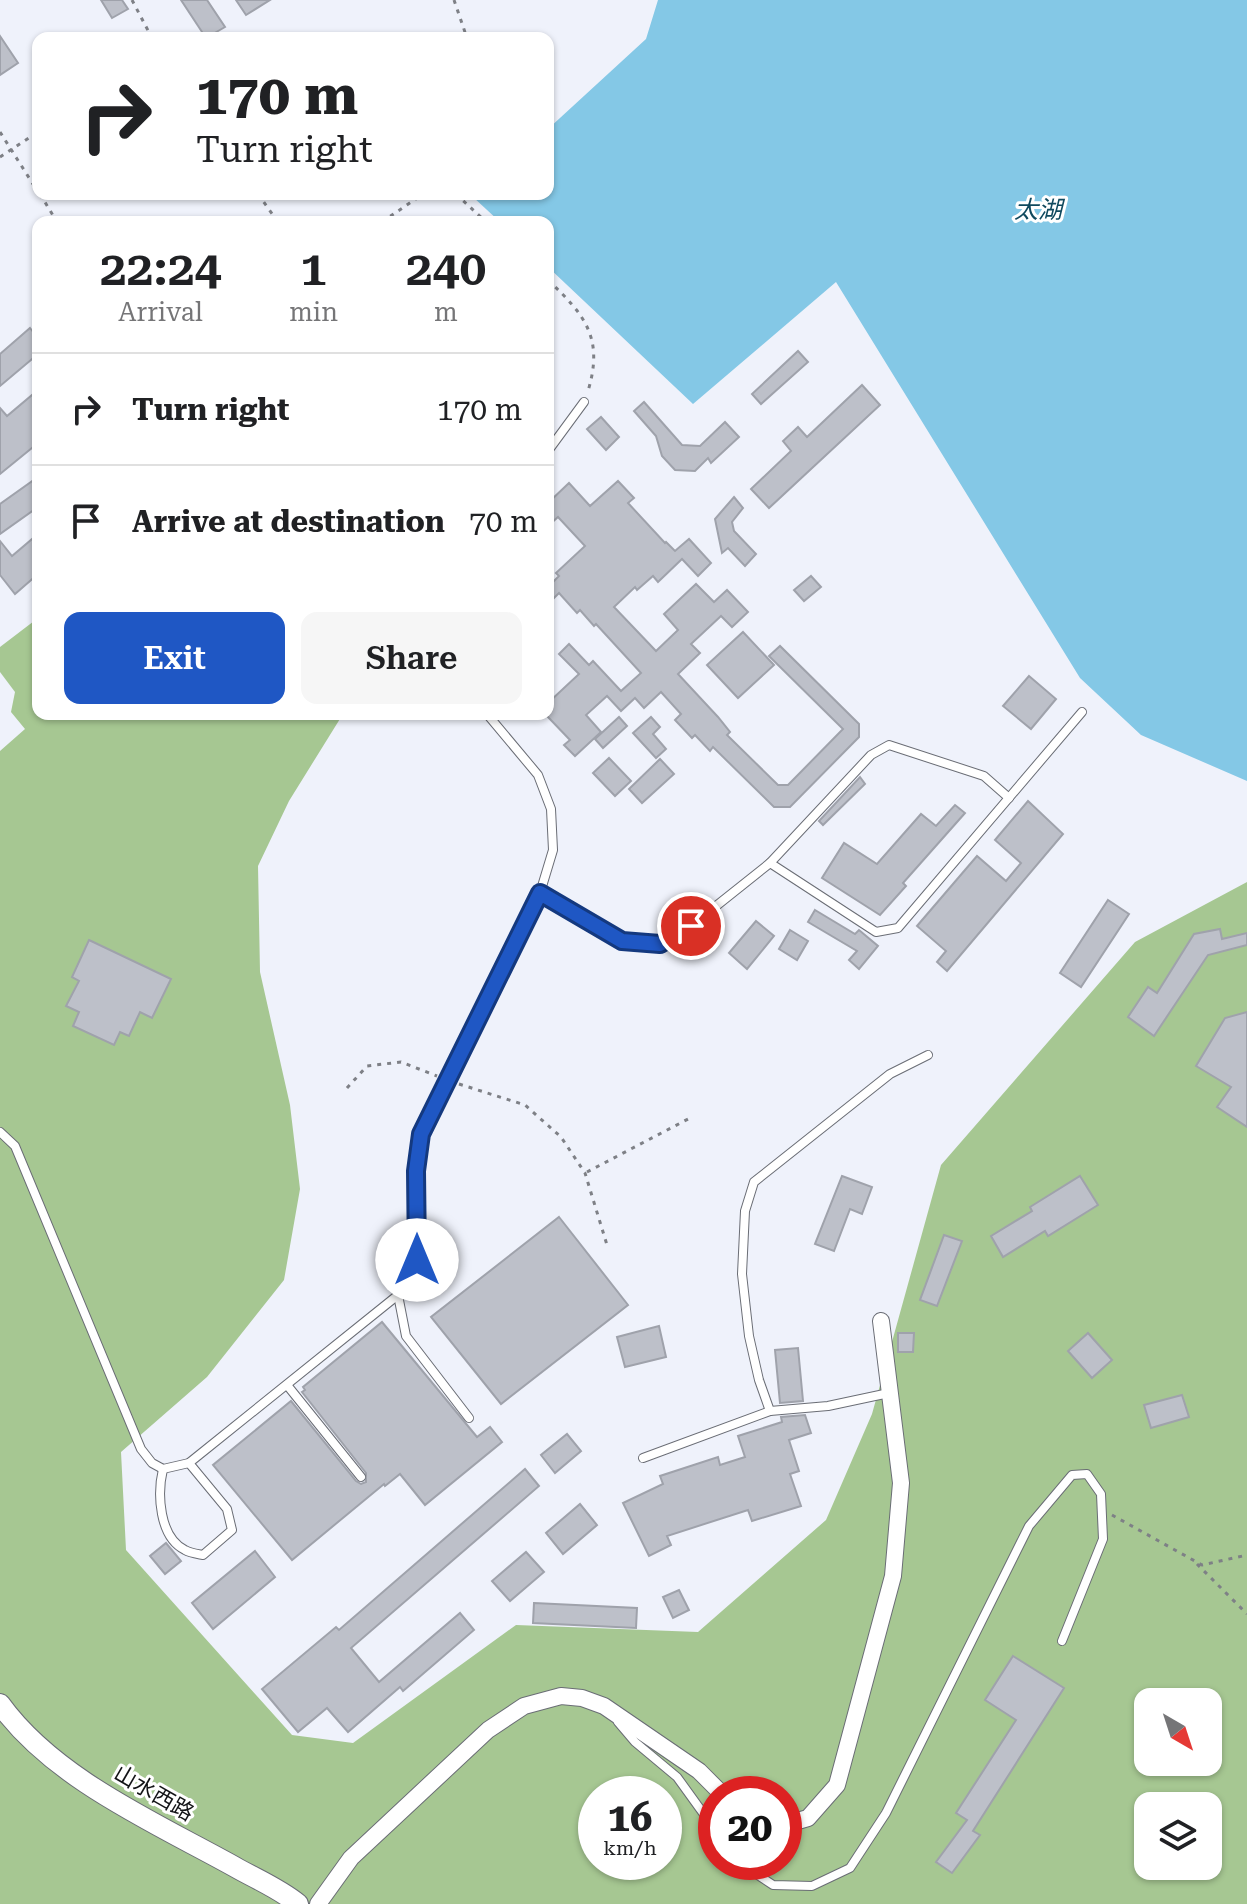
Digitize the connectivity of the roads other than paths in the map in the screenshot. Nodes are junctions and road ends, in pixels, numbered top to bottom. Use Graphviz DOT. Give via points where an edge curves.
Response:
graph roads {
  1 [pos="584,402"];
  2 [pos="554,443"];
  3 [pos="1082,712"];
  4 [pos="492,720"];
  5 [pos="1009,798"];
  6 [pos="770,863"];
  7 [pos="540,893"];
  8 [pos="928,1055"];
  9 [pos="0,1132"];
  10 [pos="398,1295"];
  11 [pos="881,1321"];
  12 [pos="287,1385"];
  13 [pos="890,1393"];
  14 [pos="770,1411"];
  15 [pos="469,1418"];
  16 [pos="643,1458"];
  17 [pos="189,1463"];
  18 [pos="163,1469"];
  19 [pos="361,1477"];
  20 [pos="1062,1641"];
  21 [pos="0,1704"];
  22 [pos="604,1706"];
  23 [pos="704,1776"];
  24 [pos="698,1806"];
  25 [pos="802,1820"];
  26 [pos="765,1880"];
  27 [pos="298,1904"];
  28 [pos="318,1904"];
  1 -- 2 [label="lane"];
  3 -- 5 [label="lane"];
  4 -- 7 [label="lane" via="538,775 551,809 553,850"];
  5 -- 6 [label="lane" via="984,776 889,745 871,755"];
  5 -- 6 [label="lane" via="898,928 876,932"];
  6 -- 7 [label="lane" via="660,944 622,941"];
  7 -- 10 [label="lane" via="421,1134 417,1260"];
  8 -- 14 [label="lane" via="890,1074 754,1182 745,1211 742,1274 749,1336"];
  9 -- 18 [label="lane" via="15,1146 141,1449"];
  10 -- 12 [label="lane"];
  10 -- 15 [label="lane" via="406,1336"];
  11 -- 13 [label="street"];
  12 -- 17 [label="lane"];
  12 -- 19 [label="lane"];
  13 -- 14 [label="lane"];
  13 -- 25 [label="street" via="901,1483 893,1576 837,1785"];
  14 -- 16 [label="lane"];
  17 -- 18 [label="lane"];
  17 -- 18 [label="lane" via="227,1509 232,1530 203,1555 183,1550 166,1532 159,1485"];
  20 -- 26 [label="lane" via="1103,1539 1101,1494 1087,1474 1072,1475 1029,1526 886,1813 850,1868 812,1886"];
  21 -- 27 [label="street, 山水西路" via="62,1765"];
  22 -- 23 [label="street"];
  22 -- 24 [label="lane" via="635,1742 677,1777"];
  22 -- 28 [label="street" via="561,1696 524,1706 488,1730 351,1858"];
}
